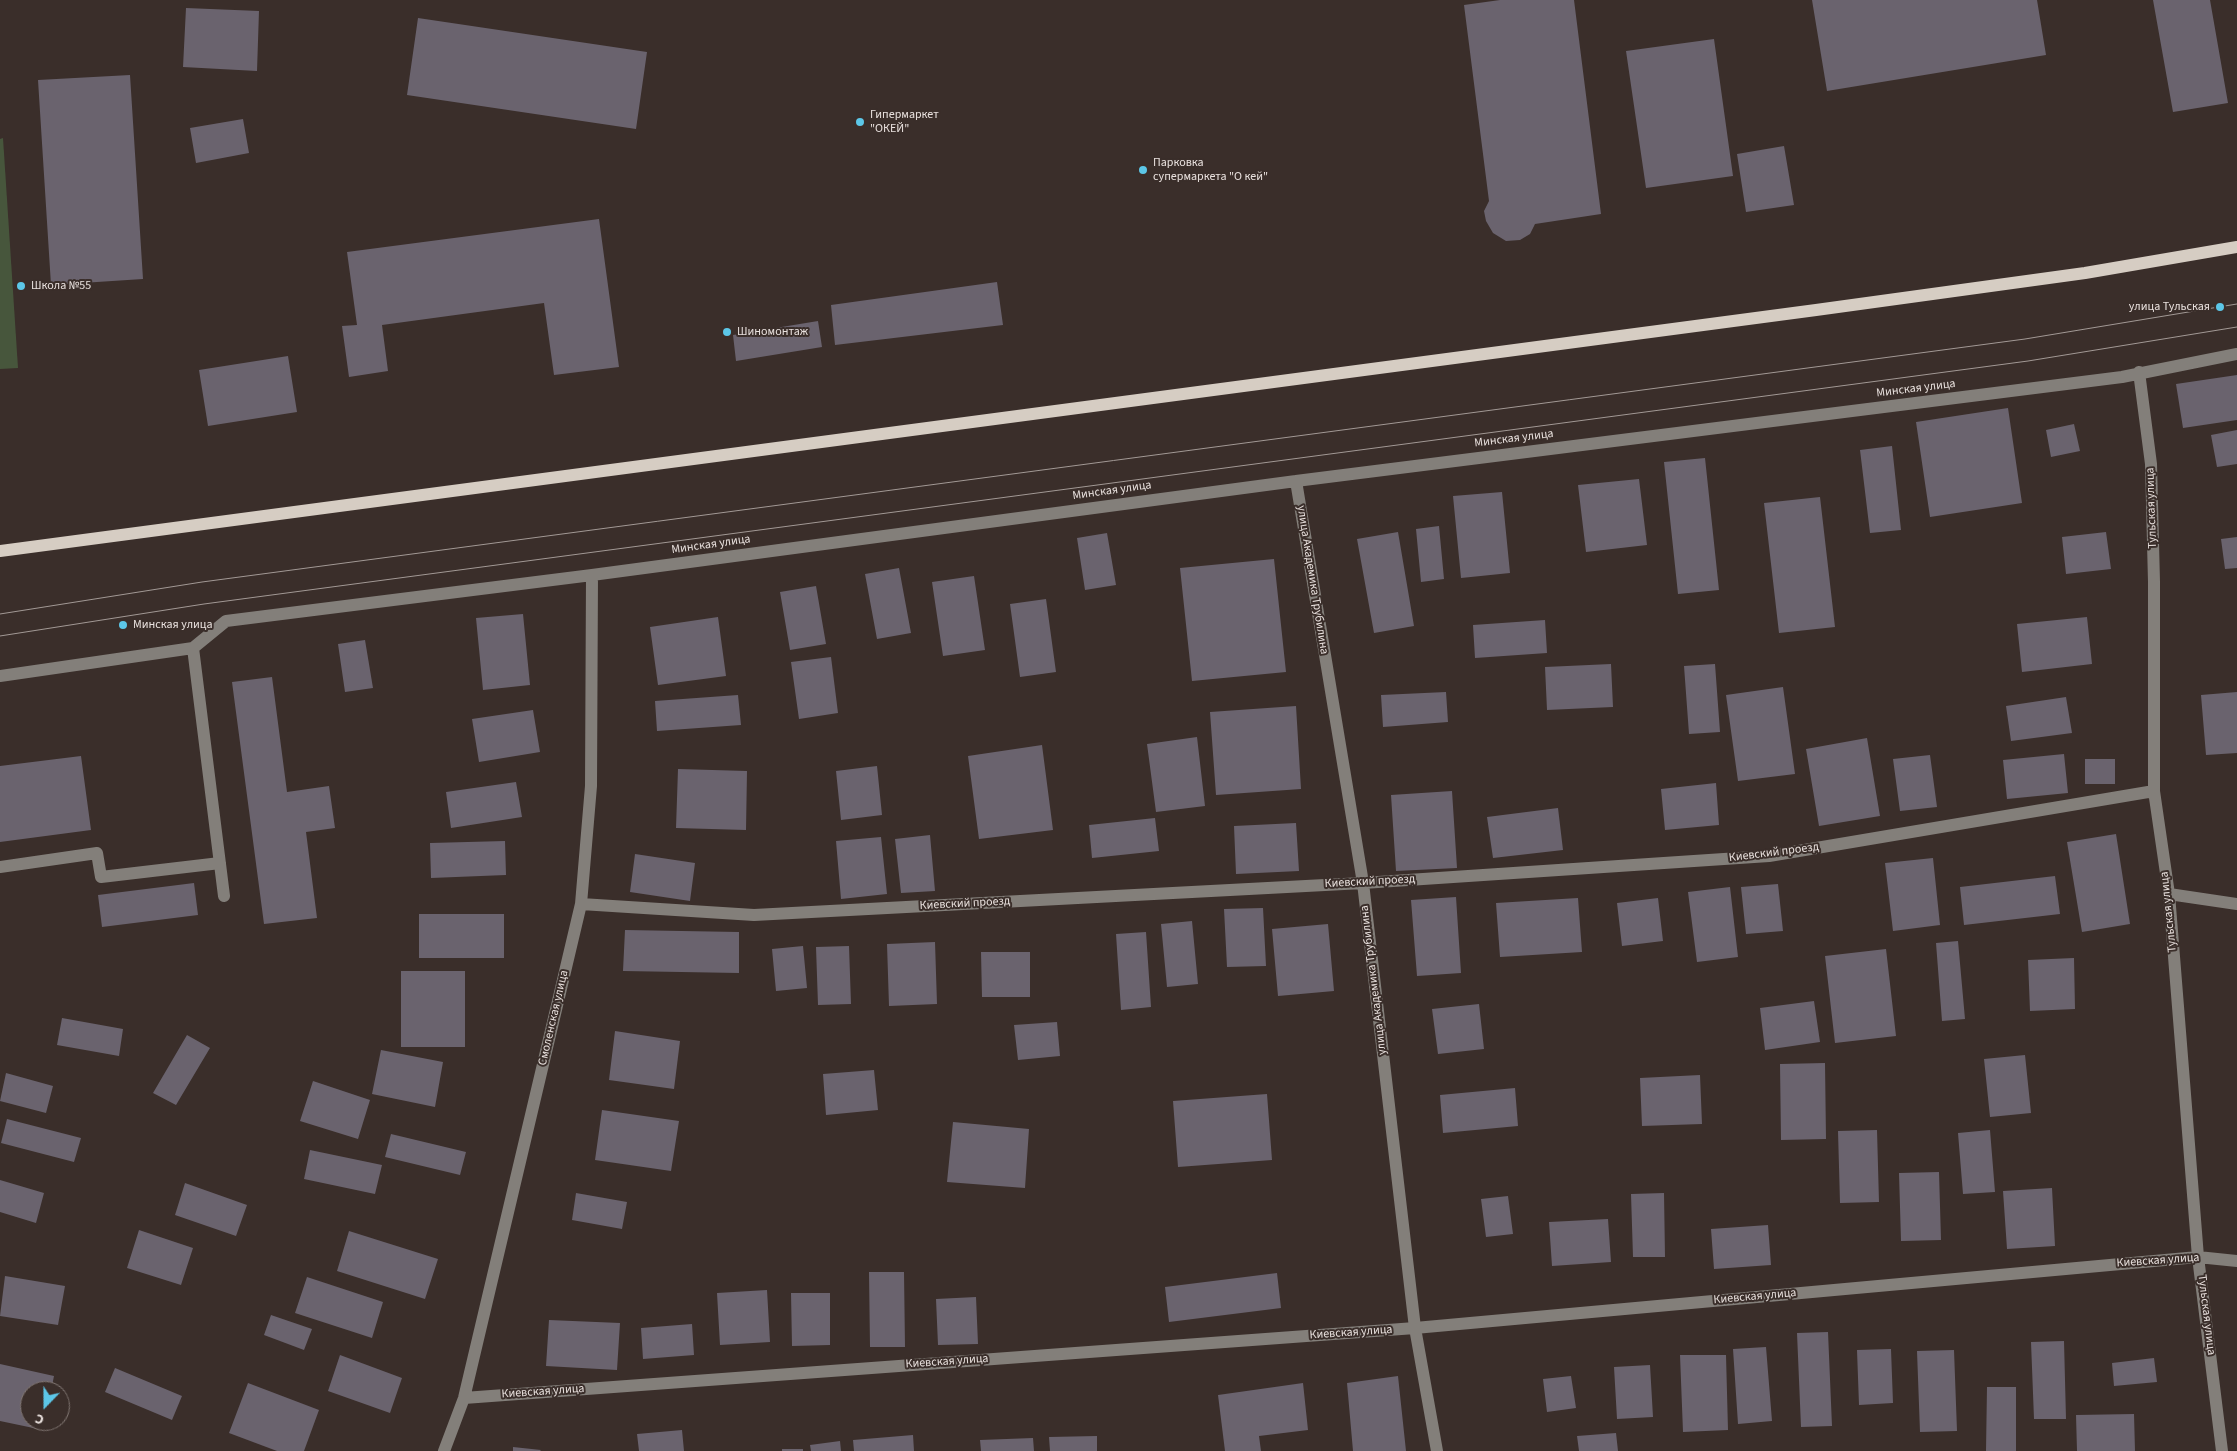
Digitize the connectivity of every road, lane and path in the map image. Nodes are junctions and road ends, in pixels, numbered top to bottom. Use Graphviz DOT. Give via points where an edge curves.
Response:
graph roads {
  1 [pos="2237,247"];
  2 [pos="2237,354"];
  3 [pos="2139,372"];
  4 [pos="1296,481"];
  5 [pos="0,551"];
  6 [pos="592,575"];
  7 [pos="193,648"];
  8 [pos="0,676"];
  9 [pos="2154,791"];
  10 [pos="220,863"];
  11 [pos="0,867"];
  12 [pos="1363,883"];
  13 [pos="2169,894"];
  14 [pos="224,896"];
  15 [pos="581,904"];
  16 [pos="2237,904"];
  17 [pos="2198,1257"];
  18 [pos="2237,1261"];
  19 [pos="1415,1328"];
  20 [pos="464,1398"];
  21 [pos="444,1451"];
  22 [pos="1437,1451"];
  23 [pos="2222,1451"];
  1 -- 5 [label="main road" via="2085,273 1807,312"];
  2 -- 3 [label="street, Минская улица"];
  3 -- 4 [label="street, Минская улица"];
  3 -- 9 [label="street, Тульская улица" via="2151,464"];
  4 -- 6 [label="street, Минская улица"];
  4 -- 12 [label="street, улица Академика Трубилина"];
  6 -- 7 [label="street, Минская улица" via="226,621"];
  6 -- 15 [label="street, Смоленская улица" via="591,786"];
  7 -- 8 [label="street"];
  7 -- 10 [label="street"];
  9 -- 12 [label="street, Киевский проезд" via="1769,856"];
  9 -- 13 [label="street, Тульская улица"];
  10 -- 11 [label="street" via="101,877 97,853"];
  10 -- 14 [label="street"];
  12 -- 15 [label="street, Киевский проезд" via="754,915"];
  12 -- 19 [label="street, улица Академика Трубилина"];
  13 -- 16 [label="street"];
  13 -- 17 [label="street, Тульская улица"];
  15 -- 20 [label="street, Смоленская улица"];
  17 -- 18 [label="street, Киевская улица"];
  17 -- 19 [label="street, Киевская улица"];
  17 -- 23 [label="street, Тульская улица"];
  19 -- 20 [label="street, Киевская улица"];
  19 -- 22 [label="street, улица Академика Трубилина"];
  20 -- 21 [label="street, Смоленская улица"];
}
